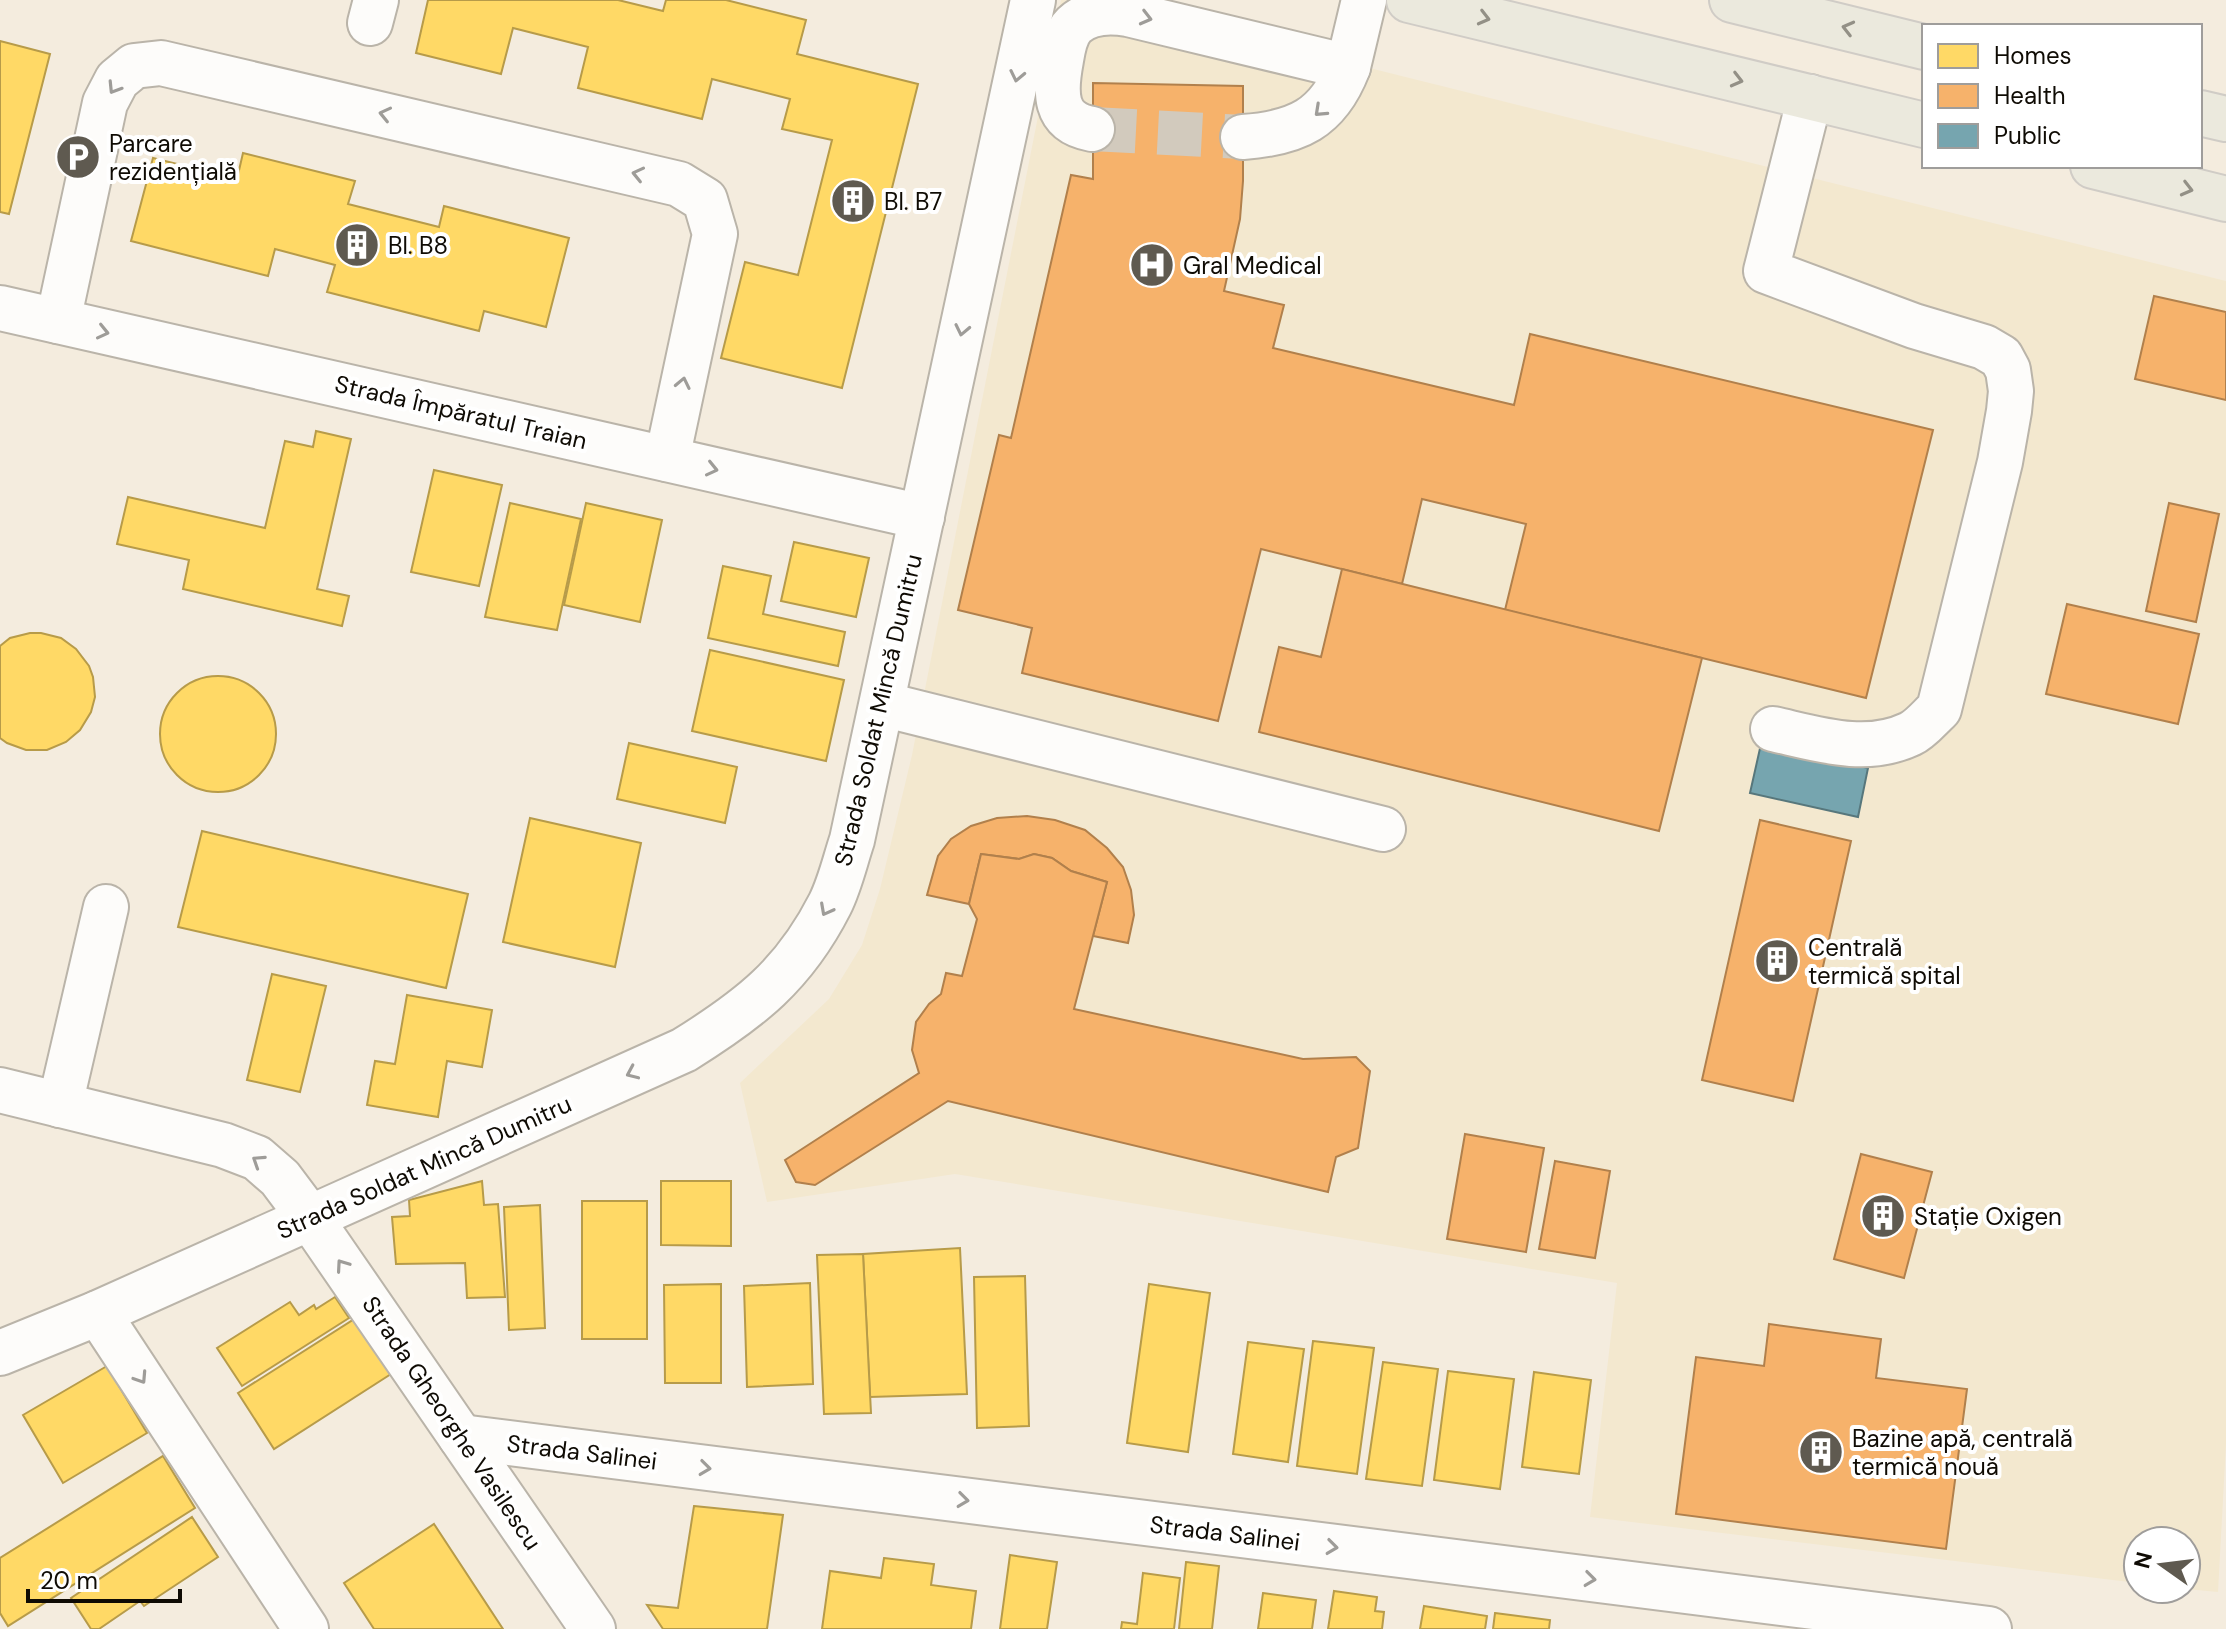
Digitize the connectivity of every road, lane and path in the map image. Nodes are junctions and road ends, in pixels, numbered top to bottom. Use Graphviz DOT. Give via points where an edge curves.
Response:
graph roads {
  1 [pos="1033,0"];
  2 [pos="1364,0"];
  3 [pos="1409,0"];
  4 [pos="1732,0"];
  5 [pos="1922,47"];
  6 [pos="1348,67"];
  7 [pos="1810,97"];
  8 [pos="2202,113"];
  9 [pos="2226,119"];
  10 [pos="1922,125"];
  11 [pos="1092,129"];
  12 [pos="1243,137"];
  13 [pos="2101,168"];
  14 [pos="2226,199"];
  15 [pos="0,308"];
  16 [pos="58,321"];
  17 [pos="667,459"];
  18 [pos="922,517"];
  19 [pos="882,704"];
  20 [pos="1773,729"];
  21 [pos="1383,829"];
  22 [pos="106,907"];
  23 [pos="0,1090"];
  24 [pos="60,1105"];
  25 [pos="310,1218"];
  26 [pos="98,1313"];
  27 [pos="0,1353"];
  28 [pos="461,1437"];
  29 [pos="306,1629"];
  30 [pos="593,1629"];
  31 [pos="1989,1629"];
  1 -- 18 [label="street, Strada Soldat Mincă Dumitru, one-way"];
  2 -- 6 [label="street"];
  3 -- 7 [label="main road, one-way"];
  5 -- 4 [label="main road, one-way"];
  11 -- 6 [label="street, one-way" via="1065,115 1057,83 1065,39 1073,26 1097,13 1128,14"];
  6 -- 12 [label="street, one-way" via="1336,94 1312,119"];
  7 -- 10 [label="main road"];
  7 -- 20 [label="street" via="1766,271 1984,347 2001,357 2011,391 2000,462 1939,709 1913,733 1884,743 1846,745"];
  8 -- 9 [label="main road"];
  13 -- 14 [label="main road, one-way"];
  15 -- 16 [label="street, Strada Împăratul Traian"];
  16 -- 17 [label="street, Strada Împăratul Traian, one-way"];
  17 -- 16 [label="street, one-way" via="715,234 705,200 679,184 161,63 134,66 117,80 105,103"];
  17 -- 18 [label="street, Strada Împăratul Traian, one-way"];
  18 -- 19 [label="street, Strada Soldat Mincă Dumitru"];
  19 -- 21 [label="street"];
  19 -- 25 [label="street, Strada Soldat Mincă Dumitru, one-way" via="852,840 831,902 802,952 765,993 684,1050"];
  22 -- 24 [label="street"];
  23 -- 24 [label="street, Strada Gheorghe Vasilescu"];
  25 -- 24 [label="street, Strada Gheorghe Vasilescu, one-way" via="257,1158"];
  25 -- 26 [label="street, Strada Soldat Mincă Dumitru"];
  28 -- 25 [label="street, Strada Gheorghe Vasilescu, one-way"];
  26 -- 27 [label="street, Strada Soldat Mincă Dumitru"];
  26 -- 29 [label="street, one-way"];
  28 -- 30 [label="street, Strada Gheorghe Vasilescu"];
  28 -- 31 [label="street, Strada Salinei, one-way"];
}
